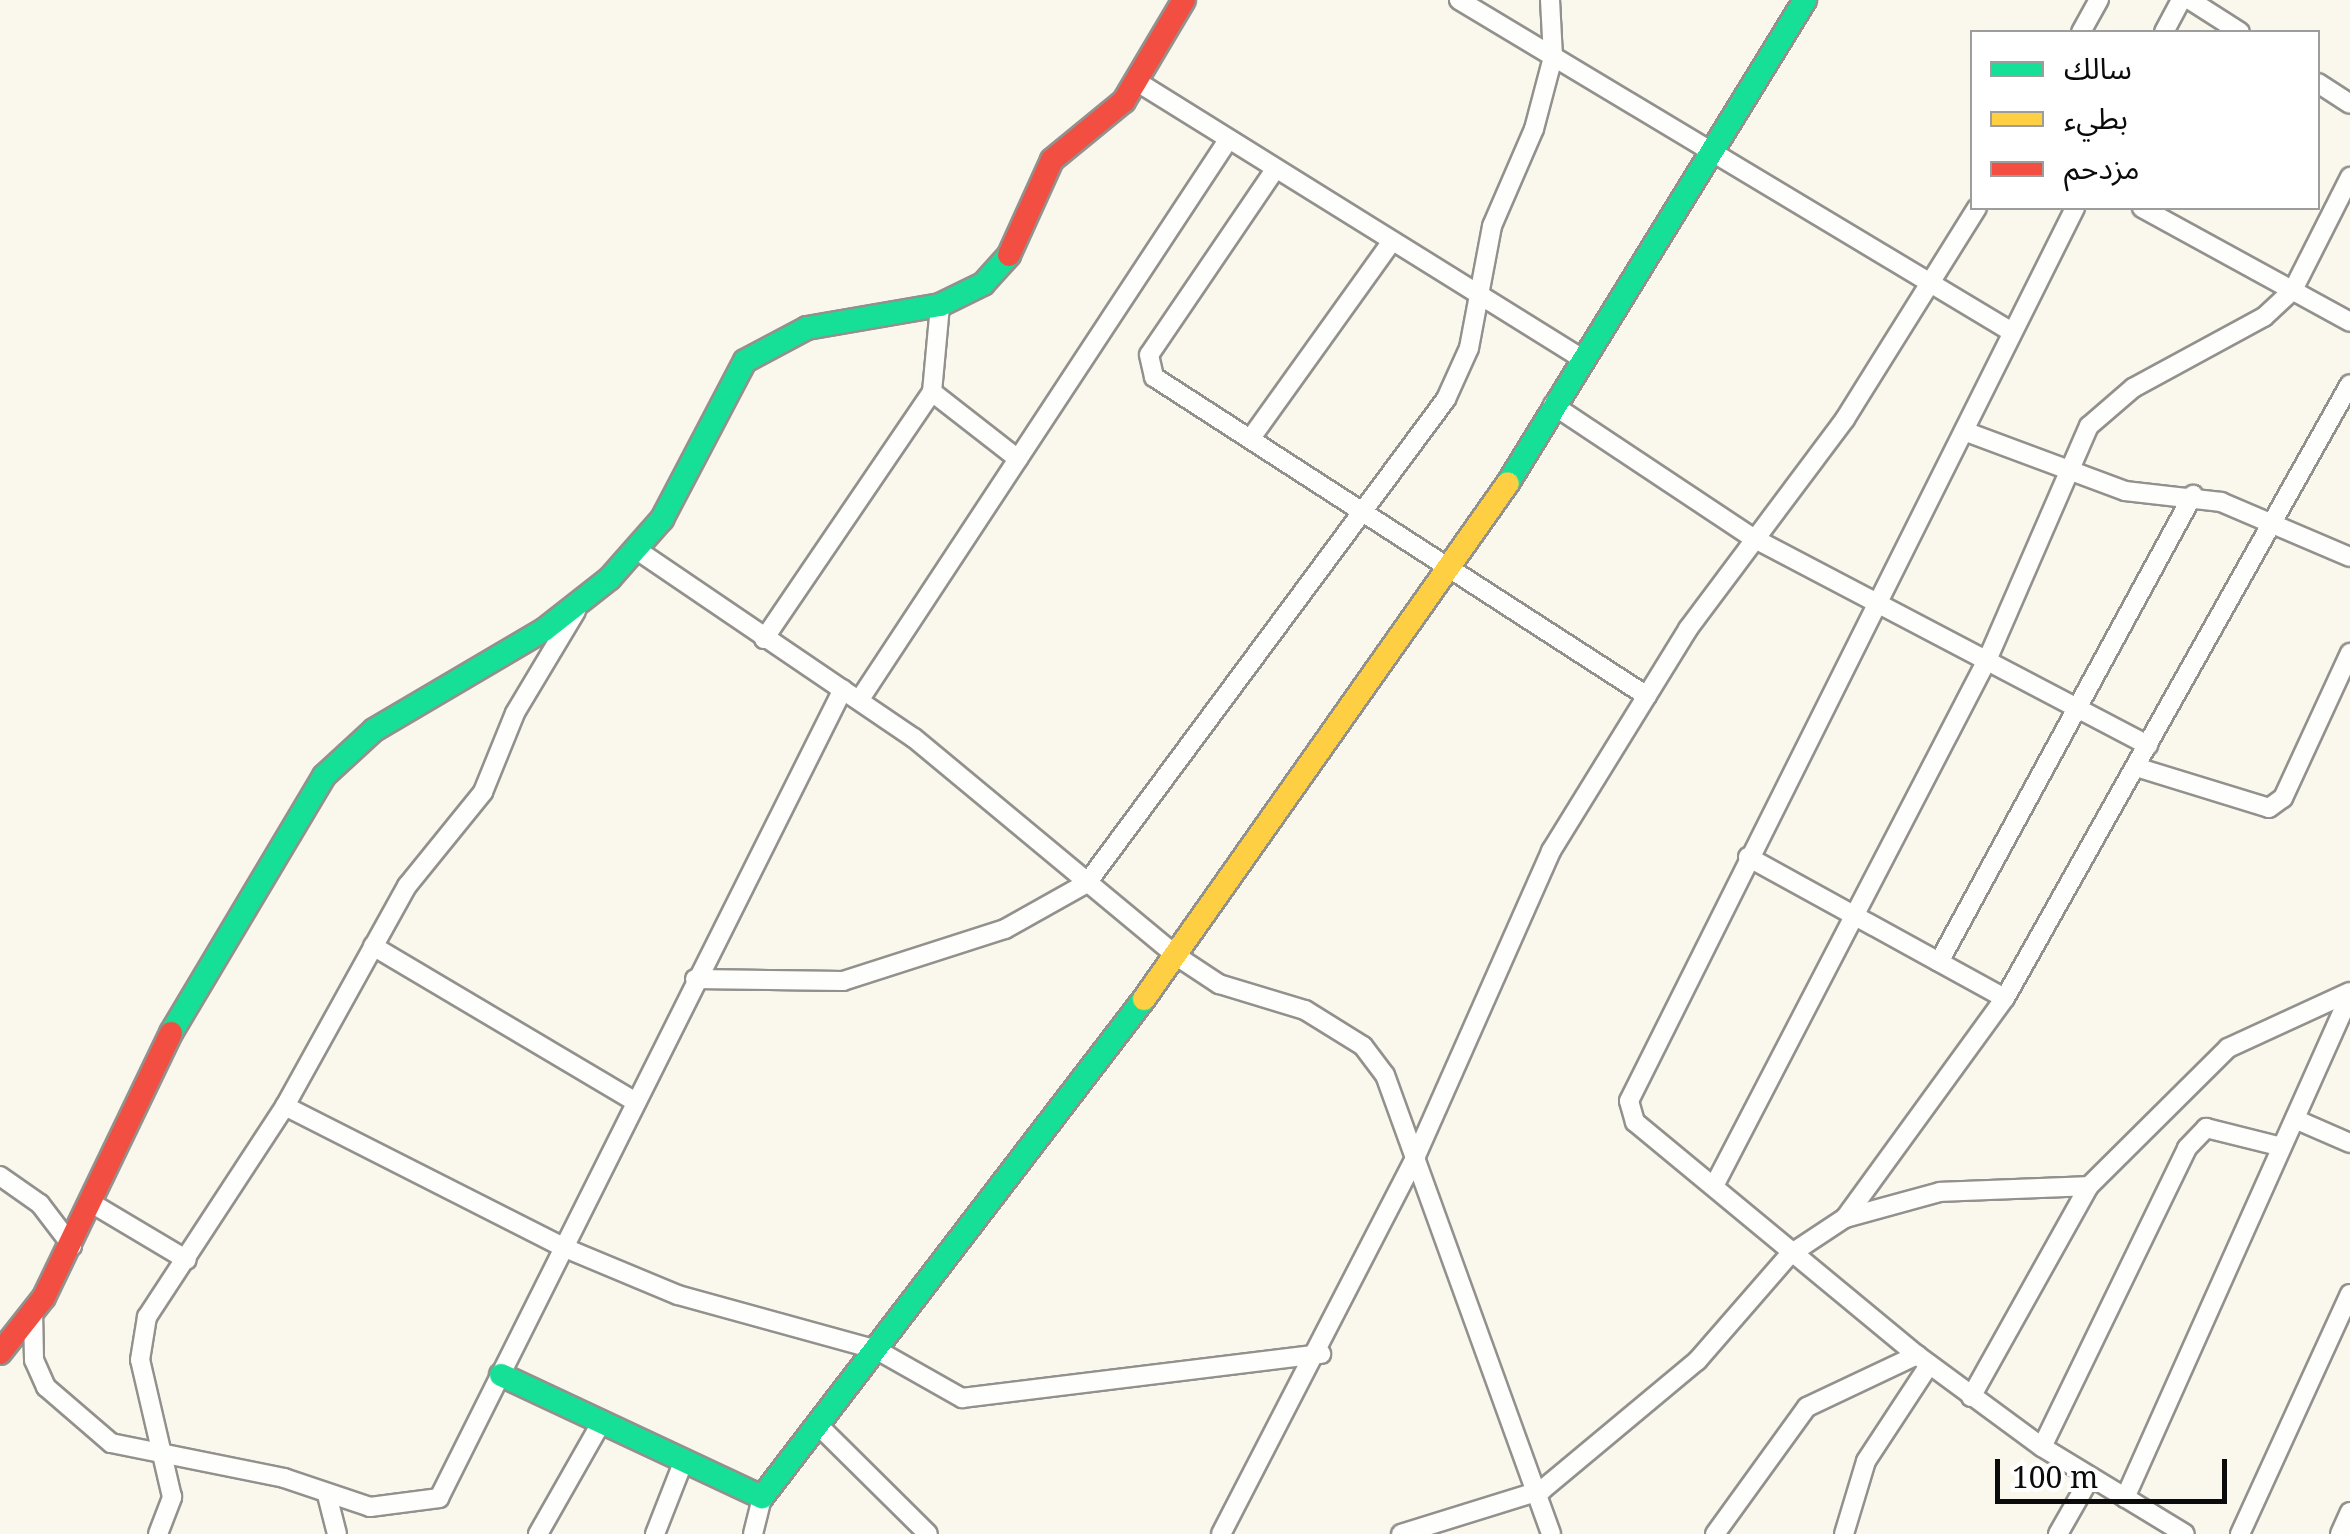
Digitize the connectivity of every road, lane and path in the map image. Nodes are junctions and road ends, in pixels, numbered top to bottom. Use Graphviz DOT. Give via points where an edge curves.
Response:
graph roads {
  1 [pos="1184,0"];
  2 [pos="1459,0"];
  3 [pos="1550,0"];
  4 [pos="1806,0"];
  5 [pos="2099,0"];
  6 [pos="2181,0"];
  7 [pos="2190,0"];
  8 [pos="2082,30"];
  9 [pos="2165,30"];
  10 [pos="2237,30"];
  11 [pos="1553,56"];
  12 [pos="1136,81"];
  13 [pos="2320,84"];
  14 [pos="2350,104"];
  15 [pos="1226,143"];
  16 [pos="1713,154"];
  17 [pos="1274,172"];
  18 [pos="2350,177"];
  19 [pos="1976,210"];
  20 [pos="2075,210"];
  21 [pos="2146,210"];
  22 [pos="1392,241"];
  23 [pos="1930,284"];
  24 [pos="2293,290"];
  25 [pos="1476,293"];
  26 [pos="940,305"];
  27 [pos="2350,322"];
  28 [pos="2012,332"];
  29 [pos="1581,358"];
  30 [pos="2350,384"];
  31 [pos="932,392"];
  32 [pos="1554,405"];
  33 [pos="1964,432"];
  34 [pos="1251,438"];
  35 [pos="1018,459"];
  36 [pos="2063,468"];
  37 [pos="2193,495"];
  38 [pos="1364,509"];
  39 [pos="2274,528"];
  40 [pos="1756,539"];
  41 [pos="638,550"];
  42 [pos="2350,557"];
  43 [pos="1457,567"];
  44 [pos="1878,600"];
  45 [pos="582,602"];
  46 [pos="764,639"];
  47 [pos="2350,653"];
  48 [pos="1988,658"];
  49 [pos="843,688"];
  50 [pos="1647,696"];
  51 [pos="860,699"];
  52 [pos="2079,706"];
  53 [pos="2148,744"];
  54 [pos="2136,767"];
  55 [pos="1748,857"];
  56 [pos="1087,883"];
  57 [pos="1856,916"];
  58 [pos="373,946"];
  59 [pos="1175,956"];
  60 [pos="1939,962"];
  61 [pos="694,980"];
  62 [pos="2350,994"];
  63 [pos="2006,998"];
  64 [pos="636,1102"];
  65 [pos="285,1106"];
  66 [pos="2295,1119"];
  67 [pos="2350,1143"];
  68 [pos="2282,1146"];
  69 [pos="1416,1156"];
  70 [pos="0,1176"];
  71 [pos="1714,1186"];
  72 [pos="2089,1186"];
  73 [pos="93,1204"];
  74 [pos="1844,1218"];
  75 [pos="72,1246"];
  76 [pos="565,1248"];
  77 [pos="1790,1255"];
  78 [pos="187,1260"];
  79 [pos="2350,1294"];
  80 [pos="32,1312"];
  81 [pos="877,1350"];
  82 [pos="0,1353"];
  83 [pos="1321,1354"];
  84 [pos="1923,1360"];
  85 [pos="502,1375"];
  86 [pos="1971,1397"];
  87 [pos="601,1423"];
  88 [pos="819,1426"];
  89 [pos="2042,1447"];
  90 [pos="684,1460"];
  91 [pos="168,1462"];
  92 [pos="2090,1478"];
  93 [pos="1542,1490"];
  94 [pos="327,1495"];
  95 [pos="762,1497"];
  96 [pos="2125,1498"];
  97 [pos="2350,1512"];
  98 [pos="158,1534"];
  99 [pos="336,1534"];
  100 [pos="538,1534"];
  101 [pos="655,1534"];
  102 [pos="753,1534"];
  103 [pos="928,1534"];
  104 [pos="1221,1534"];
  105 [pos="1401,1534"];
  106 [pos="1550,1534"];
  107 [pos="1715,1534"];
  108 [pos="1844,1534"];
  109 [pos="2058,1534"];
  110 [pos="2186,1534"];
  111 [pos="2240,1534"];
  112 [pos="2340,1534"];
  1 -- 12 [label="street"];
  2 -- 11 [label="street"];
  3 -- 11 [label="street"];
  4 -- 16 [label="street"];
  5 -- 8 [label="street"];
  6 -- 9 [label="street"];
  7 -- 10 [label="street"];
  11 -- 16 [label="street"];
  11 -- 25 [label="street"];
  12 -- 15 [label="street"];
  12 -- 26 [label="street" via="1052,160 1003,264"];
  13 -- 14 [label="street"];
  15 -- 17 [label="street"];
  15 -- 35 [label="street"];
  16 -- 23 [label="street"];
  16 -- 29 [label="street"];
  17 -- 22 [label="street"];
  17 -- 34 [label="street" via="1147,366"];
  18 -- 24 [label="street"];
  19 -- 23 [label="street"];
  20 -- 28 [label="street"];
  21 -- 24 [label="street"];
  22 -- 25 [label="street"];
  22 -- 34 [label="street"];
  23 -- 28 [label="street"];
  23 -- 40 [label="street"];
  24 -- 27 [label="street"];
  24 -- 36 [label="street" via="2264,318 2133,388 2089,426"];
  25 -- 29 [label="street"];
  25 -- 38 [label="street" via="1468,348 1446,399"];
  26 -- 31 [label="street"];
  26 -- 41 [label="street" via="807,328 745,361"];
  28 -- 33 [label="street"];
  29 -- 32 [label="street"];
  30 -- 39 [label="street"];
  31 -- 35 [label="street"];
  31 -- 46 [label="street"];
  32 -- 40 [label="street"];
  32 -- 43 [label="street"];
  33 -- 36 [label="street"];
  33 -- 44 [label="street"];
  34 -- 38 [label="street"];
  35 -- 51 [label="street"];
  36 -- 37 [label="street" via="2125,491"];
  36 -- 48 [label="street"];
  37 -- 39 [label="street"];
  37 -- 52 [label="street"];
  38 -- 43 [label="street"];
  38 -- 56 [label="street"];
  39 -- 42 [label="street"];
  39 -- 53 [label="street"];
  40 -- 44 [label="street"];
  40 -- 50 [label="street"];
  41 -- 45 [label="street"];
  41 -- 46 [label="street"];
  43 -- 50 [label="street"];
  43 -- 59 [label="street"];
  44 -- 48 [label="street"];
  44 -- 55 [label="street"];
  45 -- 58 [label="street" via="505,732 482,792 407,886"];
  45 -- 73 [label="street" via="374,730 324,776 172,1032"];
  46 -- 49 [label="street"];
  47 -- 54 [label="street" via="2283,798 2269,808 2182,788"];
  48 -- 52 [label="street"];
  48 -- 57 [label="street"];
  49 -- 51 [label="street"];
  49 -- 61 [label="street"];
  50 -- 69 [label="street" via="1551,851"];
  51 -- 56 [label="street"];
  52 -- 53 [label="street"];
  52 -- 60 [label="street"];
  53 -- 54 [label="street"];
  54 -- 63 [label="street"];
  55 -- 57 [label="street"];
  55 -- 71 [label="street" via="1629,1100 1635,1122"];
  56 -- 59 [label="street"];
  56 -- 61 [label="street" via="1006,929 861,976"];
  57 -- 60 [label="street"];
  57 -- 71 [label="street"];
  58 -- 64 [label="street"];
  58 -- 65 [label="street"];
  59 -- 69 [label="street" via="1219,984 1306,1010 1363,1046 1386,1075"];
  59 -- 81 [label="street"];
  60 -- 63 [label="street"];
  61 -- 64 [label="street"];
  62 -- 66 [label="street"];
  62 -- 72 [label="street" via="2228,1048"];
  63 -- 74 [label="street"];
  64 -- 76 [label="street"];
  65 -- 76 [label="street"];
  65 -- 78 [label="street"];
  66 -- 67 [label="street"];
  66 -- 68 [label="street"];
  68 -- 89 [label="street" via="2233,1127 2206,1128 2187,1148"];
  68 -- 96 [label="street"];
  69 -- 83 [label="street"];
  69 -- 93 [label="street"];
  70 -- 75 [label="street" via="40,1204"];
  71 -- 77 [label="street"];
  72 -- 74 [label="street" via="1940,1192"];
  72 -- 86 [label="street"];
  73 -- 75 [label="street"];
  73 -- 78 [label="street"];
  74 -- 77 [label="street"];
  75 -- 80 [label="street"];
  76 -- 81 [label="street" via="678,1296"];
  76 -- 85 [label="street"];
  77 -- 84 [label="street"];
  77 -- 93 [label="street" via="1696,1362"];
  78 -- 91 [label="street" via="140,1338"];
  79 -- 111 [label="street"];
  80 -- 82 [label="street"];
  80 -- 91 [label="street" via="34,1360 46,1387 112,1444"];
  81 -- 83 [label="street" via="962,1398 984,1400"];
  81 -- 88 [label="street"];
  83 -- 104 [label="street"];
  84 -- 86 [label="street"];
  84 -- 107 [label="street" via="1807,1407"];
  84 -- 108 [label="street" via="1866,1461"];
  85 -- 87 [label="street"];
  85 -- 94 [label="street" via="439,1498 401,1509"];
  86 -- 89 [label="street"];
  87 -- 90 [label="street"];
  87 -- 100 [label="street"];
  88 -- 95 [label="street"];
  88 -- 103 [label="street"];
  89 -- 92 [label="street"];
  90 -- 95 [label="street"];
  90 -- 101 [label="street"];
  91 -- 94 [label="street" via="284,1478"];
  91 -- 98 [label="street" via="172,1497"];
  92 -- 96 [label="street"];
  92 -- 109 [label="street"];
  93 -- 105 [label="street"];
  93 -- 106 [label="street"];
  94 -- 99 [label="street"];
  95 -- 102 [label="street"];
  96 -- 110 [label="street"];
  97 -- 112 [label="street"];
}
